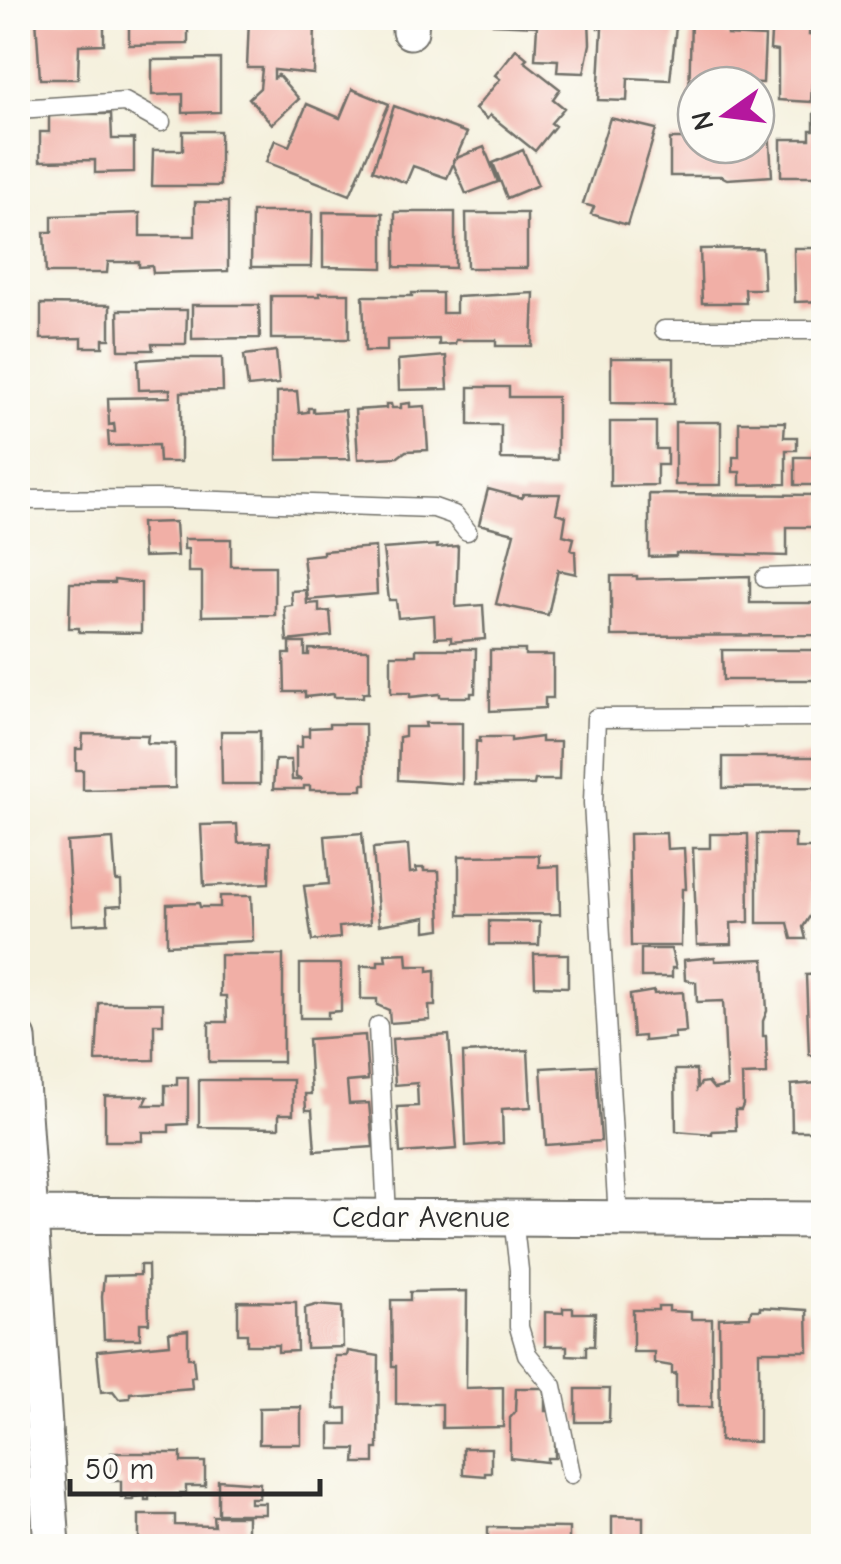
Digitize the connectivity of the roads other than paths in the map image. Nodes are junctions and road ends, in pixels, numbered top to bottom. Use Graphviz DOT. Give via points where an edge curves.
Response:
graph roads {
  1 [pos="18,109"];
  2 [pos="162,122"];
  3 [pos="664,330"];
  4 [pos="824,330"];
  5 [pos="18,500"];
  6 [pos="467,531"];
  7 [pos="824,576"];
  8 [pos="764,578"];
  9 [pos="824,718"];
  10 [pos="378,1026"];
  11 [pos="18,1038"];
  12 [pos="23,1215"];
  13 [pos="387,1217"];
  14 [pos="513,1218"];
  15 [pos="618,1218"];
  16 [pos="824,1220"];
  17 [pos="571,1474"];
  18 [pos="33,1488"];
  19 [pos="52,1546"];
  1 -- 2 [label="lane" via="125,102"];
  3 -- 4 [label="lane"];
  5 -- 6 [label="lane" via="434,508"];
  7 -- 8 [label="lane"];
  9 -- 15 [label="lane" via="596,718 593,804"];
  10 -- 13 [label="lane"];
  11 -- 12 [label="street"];
  12 -- 13 [label="street, Cedar Avenue"];
  12 -- 18 [label="street"];
  13 -- 14 [label="street, Cedar Avenue"];
  14 -- 15 [label="street, Cedar Avenue"];
  14 -- 17 [label="lane" via="519,1327 527,1354 557,1396"];
  15 -- 16 [label="street, Cedar Avenue"];
  18 -- 19 [label="street"];
}
